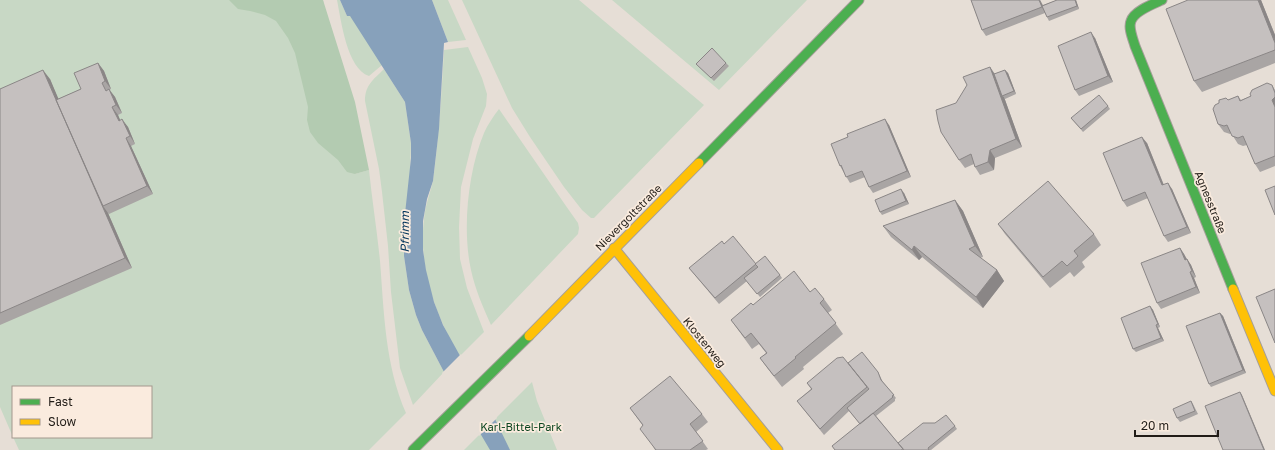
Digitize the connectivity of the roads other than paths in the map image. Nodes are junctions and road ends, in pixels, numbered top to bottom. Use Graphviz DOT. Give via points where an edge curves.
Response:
graph roads {
  1 [pos="859,0"];
  2 [pos="1162,0"];
  3 [pos="614,248"];
  4 [pos="1275,391"];
  5 [pos="413,450"];
  6 [pos="778,450"];
  1 -- 3 [label="street, Nievergoltstraße"];
  2 -- 4 [label="street, Agnesstraße" via="1138,12 1130,21 1135,46"];
  3 -- 5 [label="street, Nievergoltstraße"];
  3 -- 6 [label="street, Klosterweg"];
}
